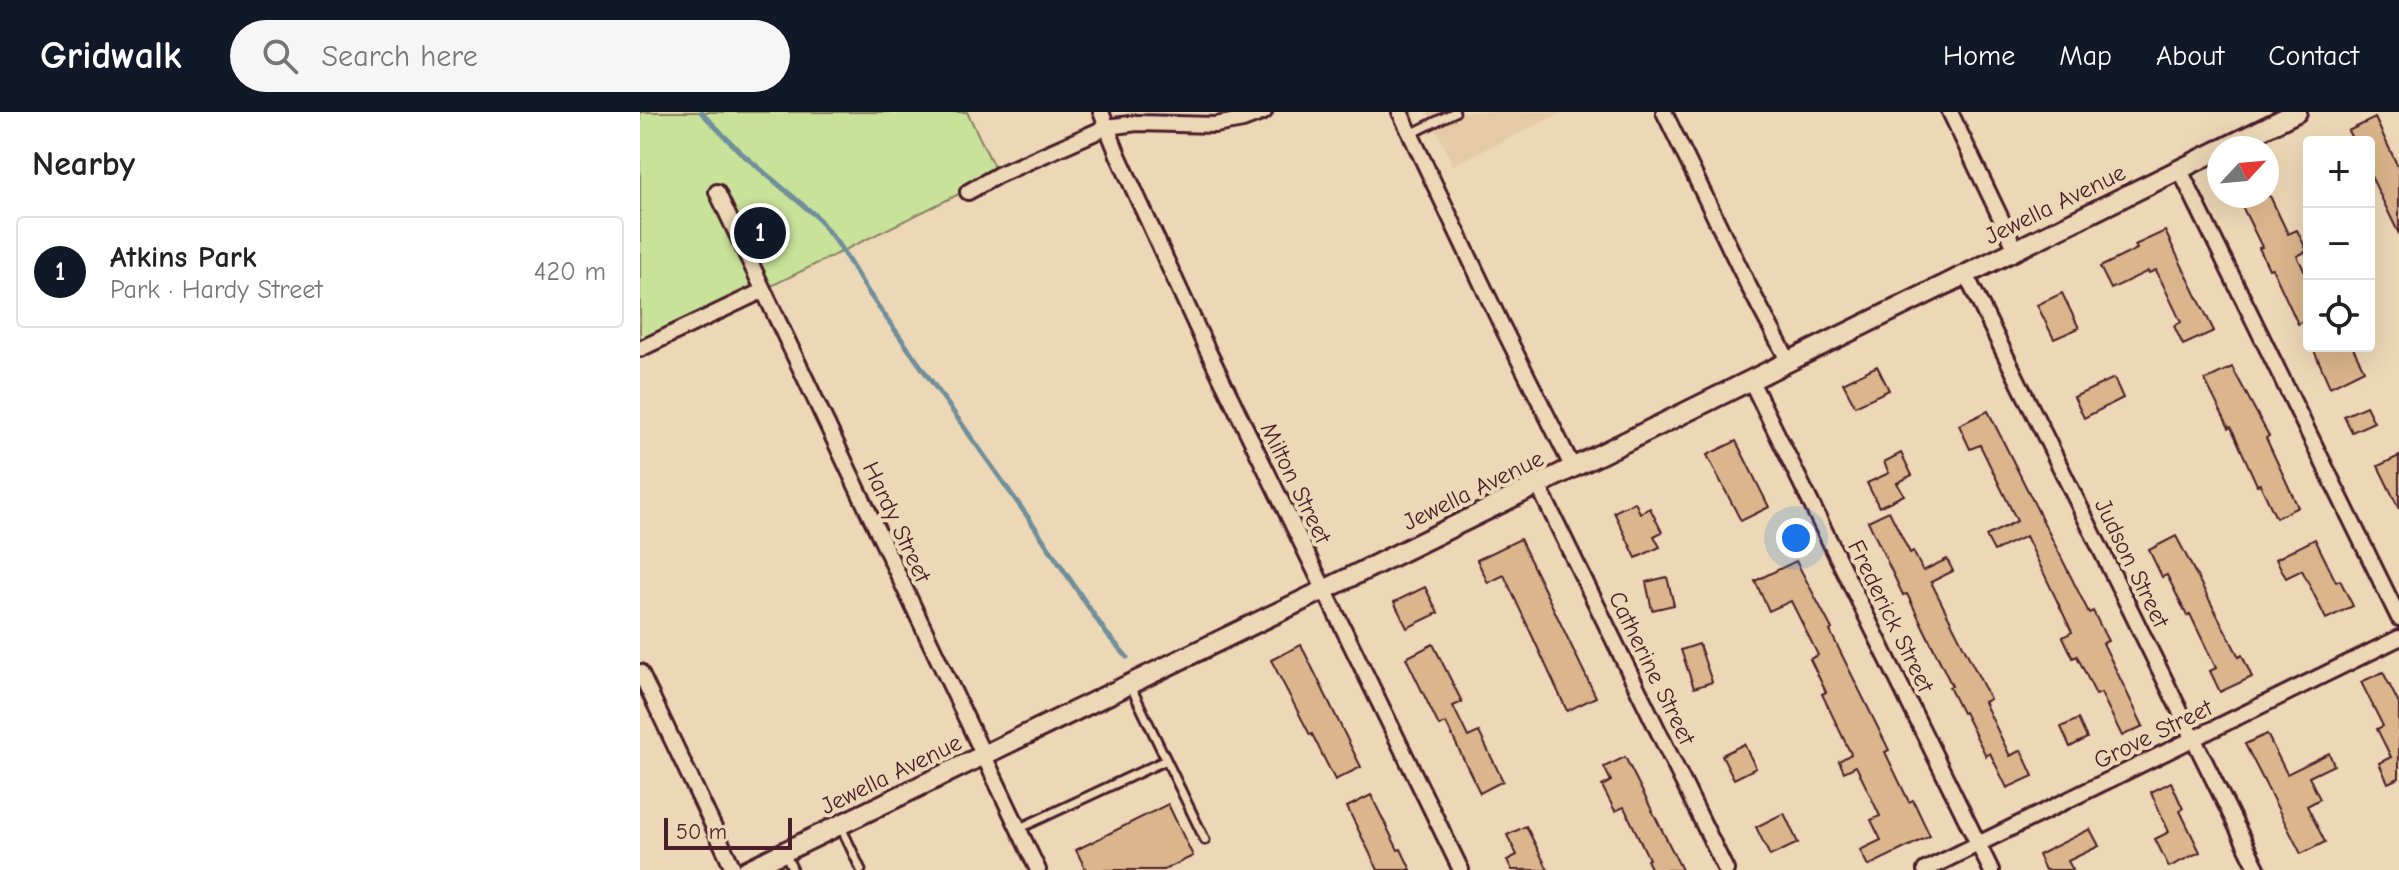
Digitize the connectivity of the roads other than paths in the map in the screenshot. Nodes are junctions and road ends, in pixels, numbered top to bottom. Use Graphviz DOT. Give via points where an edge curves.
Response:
graph roads {
  1 [pos="1101,112"];
  2 [pos="1264,112"];
  3 [pos="1400,112"];
  4 [pos="1455,112"];
  5 [pos="1664,112"];
  6 [pos="1950,112"];
  7 [pos="2297,112"];
  8 [pos="1153,118"];
  9 [pos="1107,127"];
  10 [pos="1410,134"];
  11 [pos="2248,136"];
  12 [pos="2207,156"];
  13 [pos="2180,170"];
  14 [pos="717,192"];
  15 [pos="968,192"];
  16 [pos="2016,250"];
  17 [pos="1966,275"];
  18 [pos="762,291"];
  19 [pos="640,349"];
  20 [pos="1789,362"];
  21 [pos="1751,381"];
  22 [pos="1573,468"];
  23 [pos="1538,485"];
  24 [pos="1324,590"];
  25 [pos="2399,618"];
  26 [pos="2399,638"];
  27 [pos="640,672"];
  28 [pos="1130,685"];
  29 [pos="2193,738"];
  30 [pos="983,756"];
  31 [pos="1166,760"];
  32 [pos="840,825"];
  33 [pos="1018,829"];
  34 [pos="1205,840"];
  35 [pos="1979,844"];
  36 [pos="784,851"];
  37 [pos="734,870"];
  38 [pos="747,870"];
  39 [pos="793,870"];
  40 [pos="861,870"];
  41 [pos="1038,870"];
  42 [pos="1461,870"];
  43 [pos="1726,870"];
  44 [pos="1925,870"];
  45 [pos="1991,870"];
  46 [pos="2258,870"];
  1 -- 9 [label="street, Milton Street"];
  2 -- 8 [label="street" via="1215,125"];
  3 -- 10 [label="street"];
  4 -- 10 [label="lane"];
  5 -- 20 [label="street"];
  6 -- 16 [label="street"];
  7 -- 11 [label="main road, Jewella Avenue"];
  8 -- 9 [label="street"];
  9 -- 15 [label="street"];
  9 -- 24 [label="street, Milton Street"];
  10 -- 22 [label="street"];
  12 -- 13 [label="main road, Jewella Avenue"];
  13 -- 16 [label="main road, Jewella Avenue"];
  13 -- 25 [label="street"];
  14 -- 18 [label="street, Hardy Street"];
  16 -- 17 [label="main road, Jewella Avenue"];
  17 -- 20 [label="main road, Jewella Avenue"];
  17 -- 29 [label="street, Judson Street"];
  18 -- 19 [label="street"];
  18 -- 30 [label="street, Hardy Street"];
  20 -- 21 [label="main road, Jewella Avenue"];
  21 -- 22 [label="main road, Jewella Avenue"];
  21 -- 35 [label="street, Frederick Street"];
  22 -- 23 [label="main road, Jewella Avenue"];
  23 -- 24 [label="main road, Jewella Avenue"];
  23 -- 43 [label="street, Catherine Street"];
  24 -- 28 [label="main road, Jewella Avenue"];
  24 -- 42 [label="street, Milton Street"];
  26 -- 29 [label="street, Grove Street"];
  27 -- 37 [label="street"];
  28 -- 30 [label="main road, Jewella Avenue"];
  28 -- 31 [label="lane"];
  29 -- 35 [label="street, Grove Street"];
  29 -- 46 [label="street, Judson Street"];
  30 -- 32 [label="main road, Jewella Avenue"];
  30 -- 33 [label="street, Hardy Street"];
  31 -- 33 [label="lane"];
  31 -- 34 [label="lane"];
  32 -- 36 [label="main road, Jewella Avenue"];
  32 -- 40 [label="lane"];
  33 -- 41 [label="street, Hardy Street"];
  35 -- 44 [label="street, Grove Street"];
  35 -- 45 [label="street, Frederick Street"];
  36 -- 38 [label="main road, Jewella Avenue"];
  36 -- 39 [label="lane"];
}
